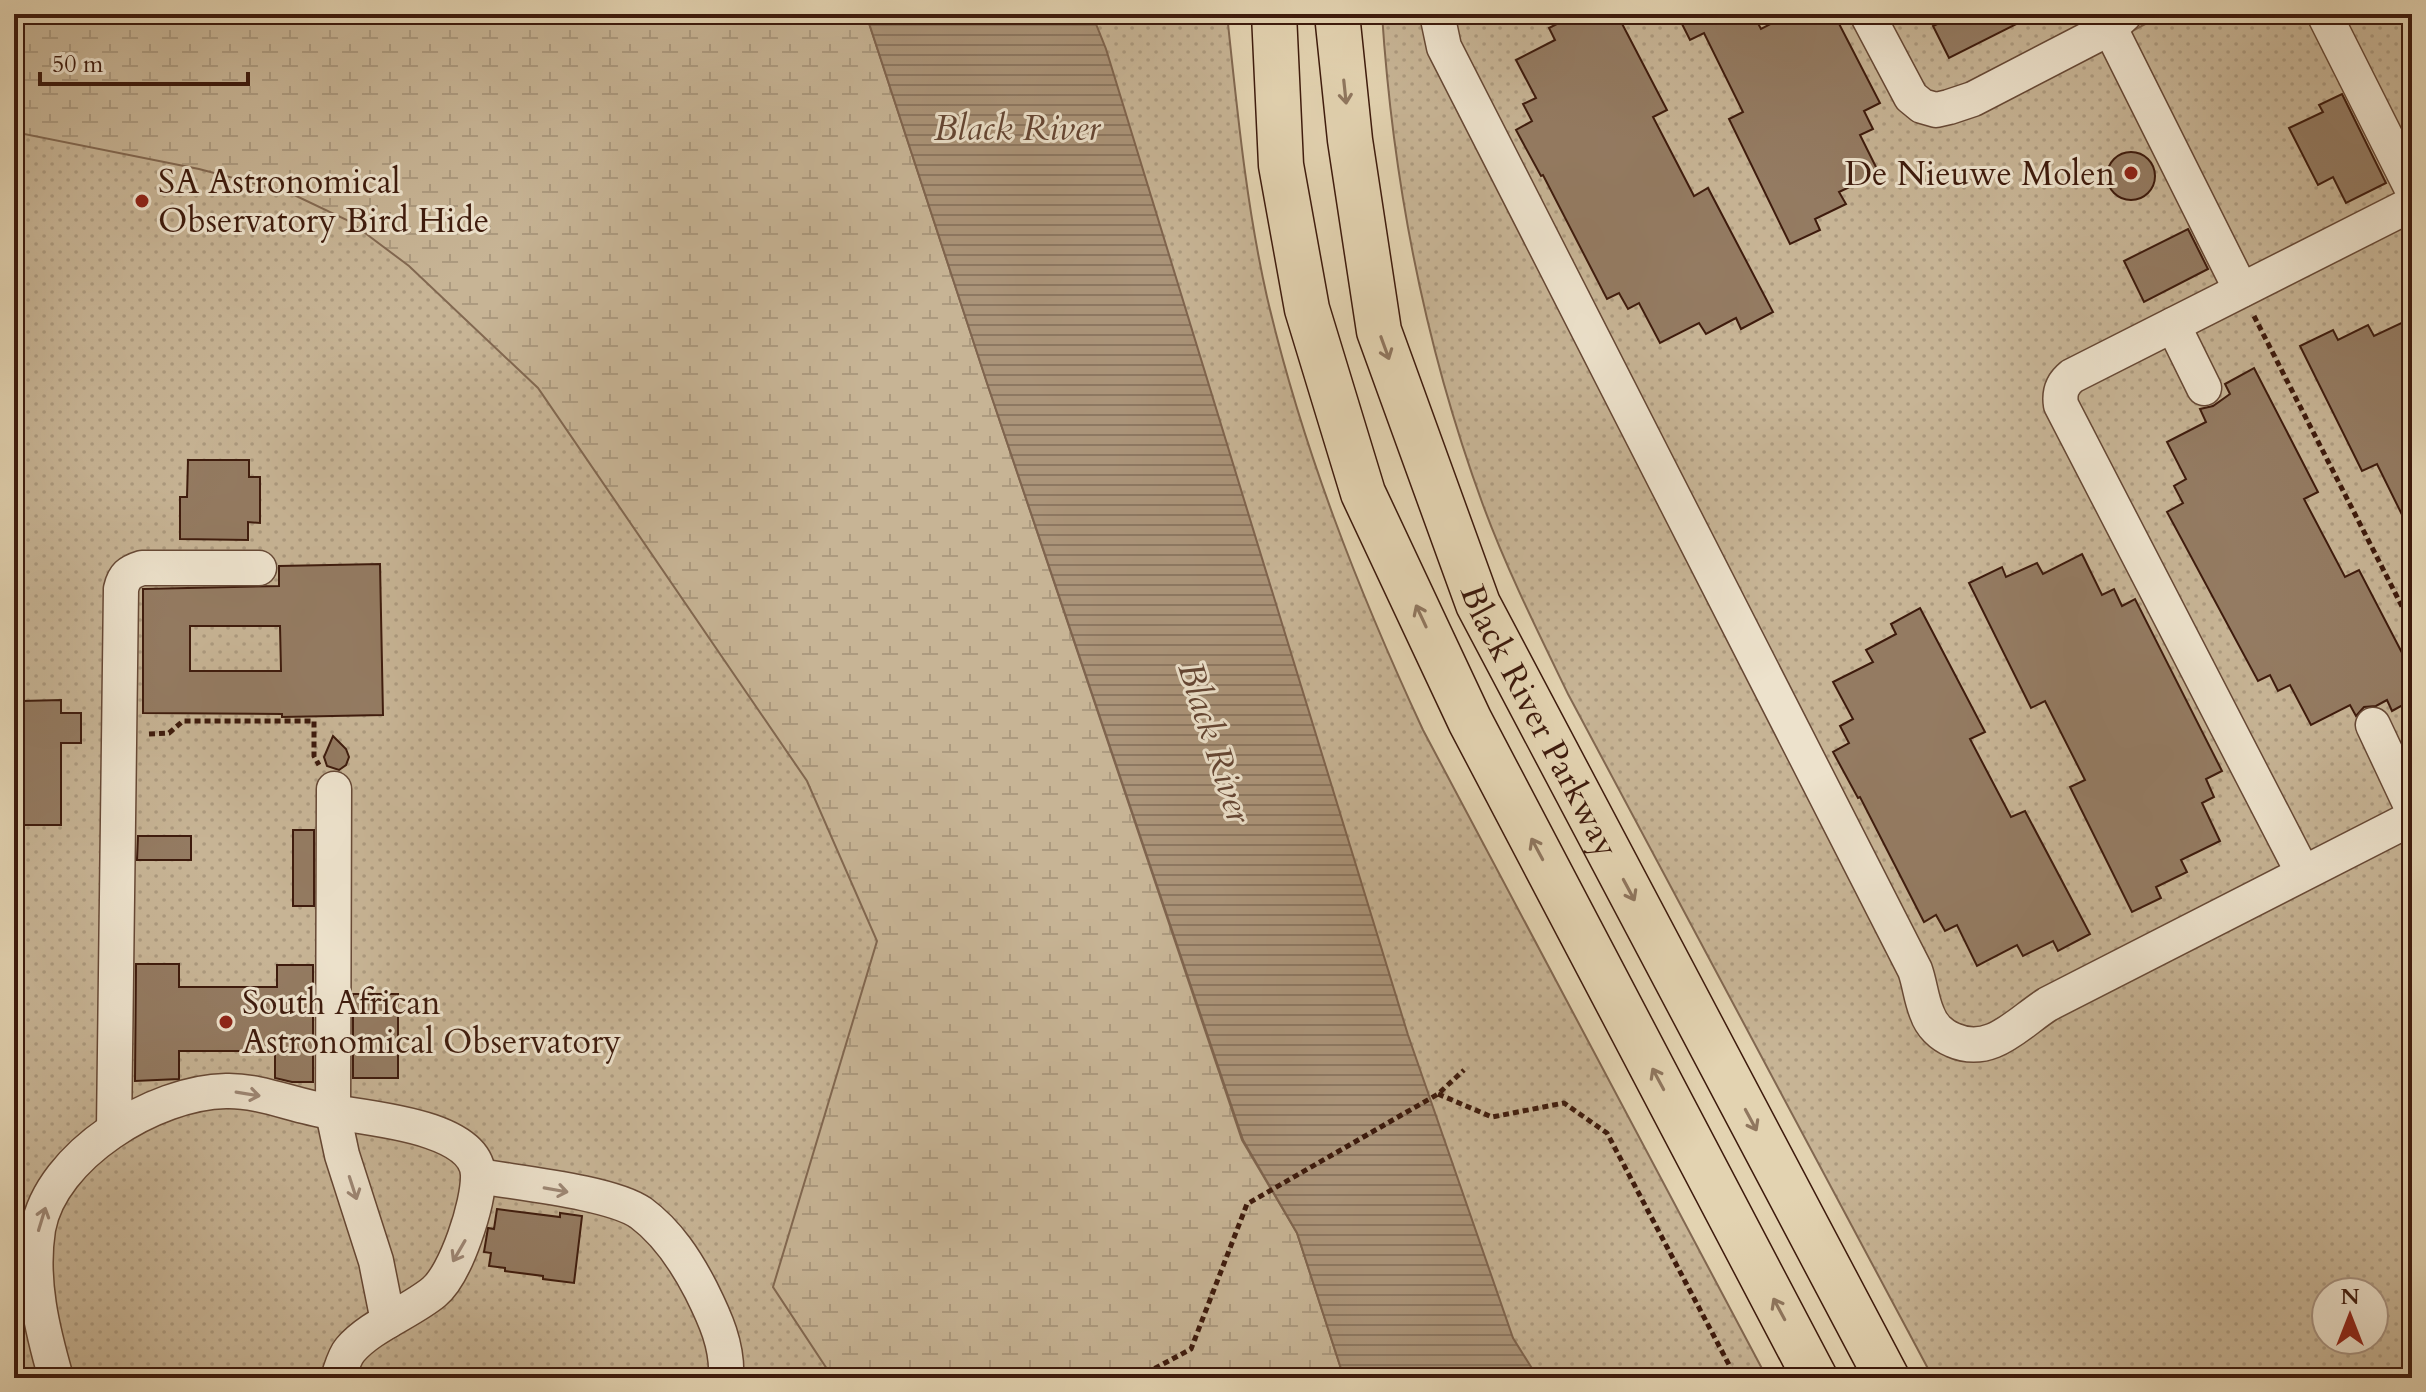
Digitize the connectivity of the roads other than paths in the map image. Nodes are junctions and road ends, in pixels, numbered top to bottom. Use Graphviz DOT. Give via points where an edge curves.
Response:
graph roads {
  1 [pos="1246,14"];
  2 [pos="1274,14"];
  3 [pos="1337,14"];
  4 [pos="1437,14"];
  5 [pos="1867,14"];
  6 [pos="2324,14"];
  7 [pos="2112,19"];
  8 [pos="1281,165"];
  9 [pos="2412,189"];
  10 [pos="2412,204"];
  11 [pos="2241,290"];
  12 [pos="2173,325"];
  13 [pos="2204,388"];
  14 [pos="259,568"];
  15 [pos="2373,725"];
  16 [pos="334,789"];
  17 [pos="2412,808"];
  18 [pos="2412,818"];
  19 [pos="2303,873"];
  20 [pos="333,1113"];
  21 [pos="114,1129"];
  22 [pos="479,1176"];
  23 [pos="388,1321"];
  24 [pos="56,1378"];
  25 [pos="338,1378"];
  26 [pos="726,1378"];
  27 [pos="1815,1378"];
  28 [pos="1887,1378"];
  1 -- 8 [label="highway" via="1253,91"];
  2 -- 8 [label="highway, Black River Parkway"];
  3 -- 28 [label="highway, Black River Parkway, one-way" via="1379,331 1478,604"];
  4 -- 19 [label="lane" via="1444,47 1915,970 1937,1029 1972,1045 2001,1039 2048,1004"];
  5 -- 7 [label="lane" via="1911,97 1936,110 1973,99"];
  6 -- 9 [label="lane"];
  7 -- 11 [label="lane"];
  27 -- 8 [label="highway, Black River Parkway, one-way" via="1470,721 1363,493 1307,309"];
  10 -- 11 [label="lane"];
  11 -- 12 [label="lane"];
  12 -- 13 [label="lane"];
  12 -- 19 [label="lane" via="2072,376 2062,388 2061,405"];
  14 -- 21 [label="lane" via="142,568 124,578 121,589"];
  15 -- 17 [label="lane"];
  16 -- 20 [label="lane"];
  18 -- 19 [label="lane"];
  21 -- 20 [label="lane, one-way" via="182,1097 227,1091"];
  20 -- 22 [label="lane" via="413,1125 467,1149"];
  20 -- 23 [label="lane, one-way"];
  24 -- 21 [label="lane, one-way" via="34,1273 38,1226 51,1192"];
  22 -- 23 [label="lane, one-way" via="466,1239 436,1290"];
  22 -- 26 [label="lane, one-way" via="600,1197 638,1211 683,1257 703,1293 720,1330"];
  23 -- 25 [label="lane" via="349,1351"];
}
